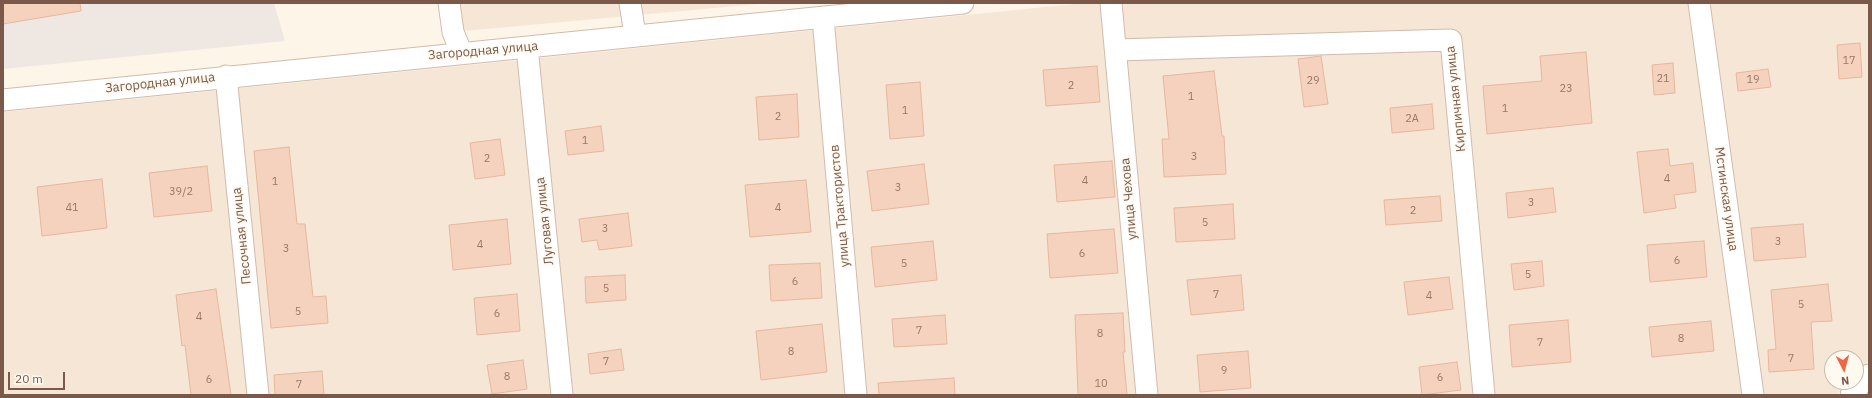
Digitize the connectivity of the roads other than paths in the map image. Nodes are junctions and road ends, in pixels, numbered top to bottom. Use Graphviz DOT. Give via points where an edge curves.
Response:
graph roads {
  1 [pos="449,3"];
  2 [pos="630,3"];
  3 [pos="963,3"];
  4 [pos="1111,3"];
  5 [pos="1699,3"];
  6 [pos="823,18"];
  7 [pos="635,35"];
  8 [pos="528,46"];
  9 [pos="1116,50"];
  10 [pos="462,52"];
  11 [pos="226,76"];
  12 [pos="3,100"];
  13 [pos="1869,374"];
  14 [pos="258,395"];
  15 [pos="562,395"];
  16 [pos="856,395"];
  17 [pos="1147,395"];
  18 [pos="1484,395"];
  19 [pos="1753,395"];
  20 [pos="1851,395"];
  1 -- 10 [label="street" via="453,32"];
  2 -- 7 [label="street"];
  3 -- 6 [label="street, Загородная улица"];
  4 -- 9 [label="street, улица Чехова"];
  5 -- 19 [label="street, Мстинская улица"];
  6 -- 7 [label="street, Загородная улица"];
  6 -- 16 [label="street, улица Трактористов"];
  7 -- 8 [label="street, Загородная улица"];
  8 -- 10 [label="street, Загородная улица"];
  8 -- 15 [label="street, Луговая улица"];
  9 -- 17 [label="street, улица Чехова"];
  9 -- 18 [label="street, Кирпичная улица" via="1451,40"];
  10 -- 11 [label="street, Загородная улица"];
  11 -- 12 [label="street, Загородная улица"];
  11 -- 14 [label="street, Песочная улица"];
  13 -- 20 [label="street"];
}
